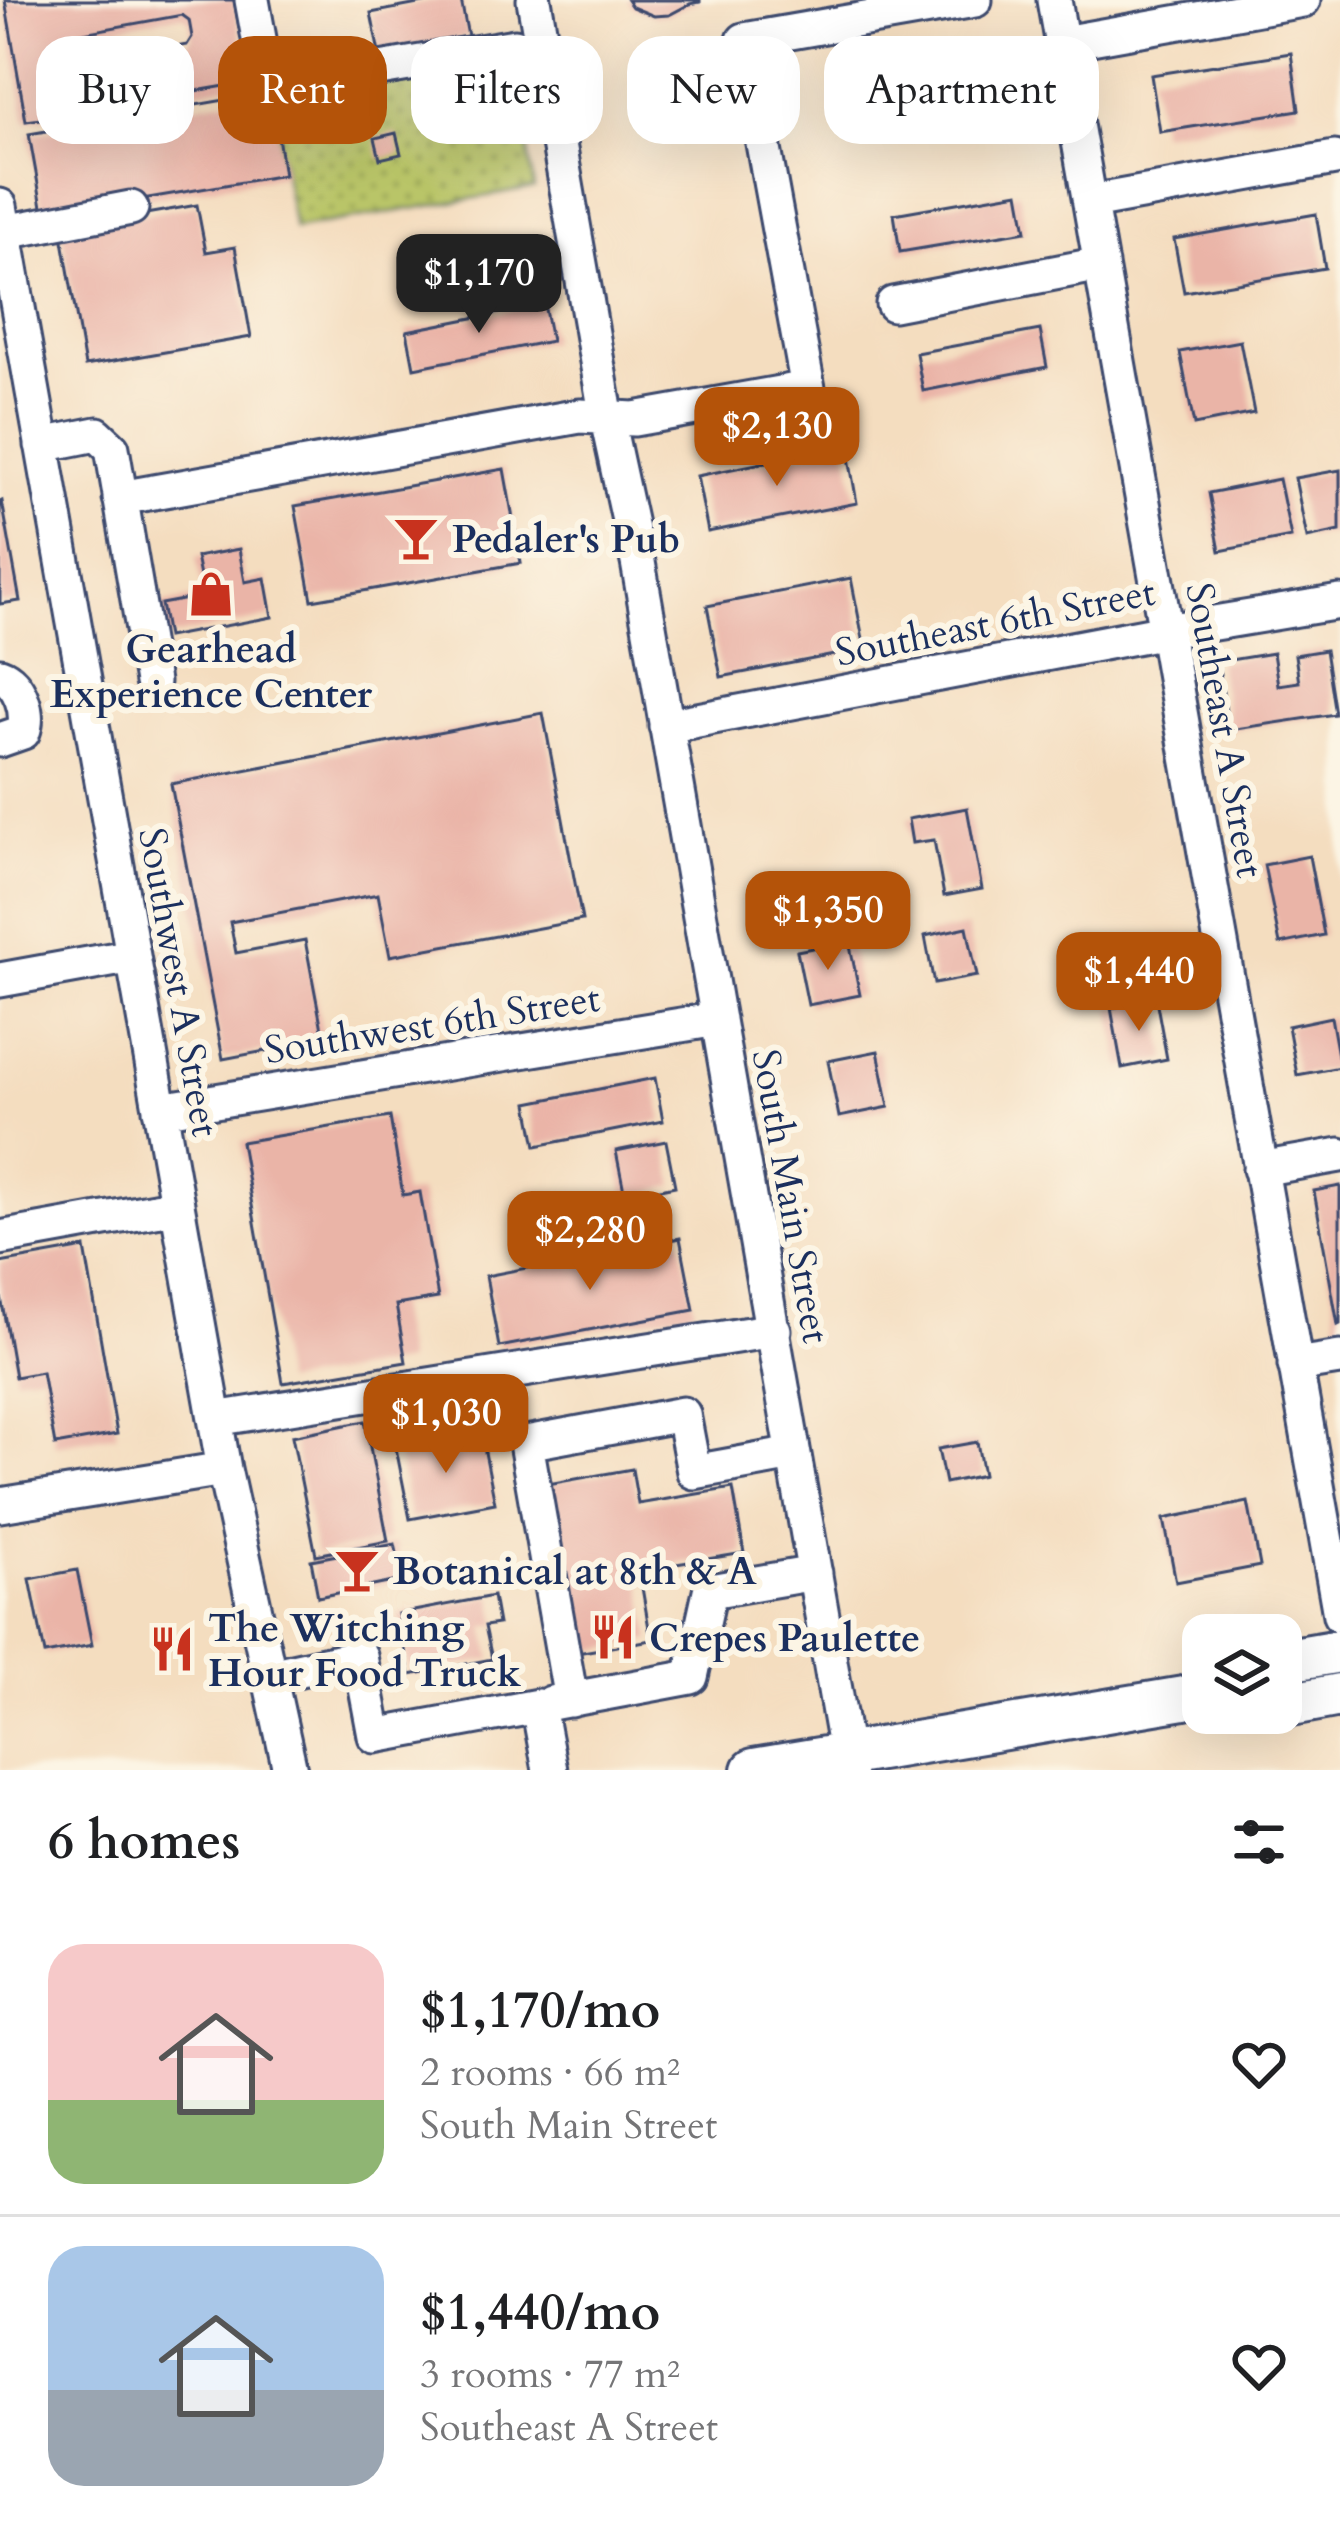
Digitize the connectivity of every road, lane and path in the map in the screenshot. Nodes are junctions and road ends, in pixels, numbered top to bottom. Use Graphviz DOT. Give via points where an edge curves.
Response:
graph roads {
  1 [pos="252,0"];
  2 [pos="534,0"];
  3 [pos="975,0"];
  4 [pos="1054,0"];
  5 [pos="1304,0"];
  6 [pos="924,4"];
  7 [pos="1062,36"];
  8 [pos="1099,37"];
  9 [pos="411,64"];
  10 [pos="1080,144"];
  11 [pos="1335,158"];
  12 [pos="1090,202"];
  13 [pos="131,208"];
  14 [pos="2,224"];
  15 [pos="1100,264"];
  16 [pos="893,304"];
  17 [pos="607,418"];
  18 [pos="42,445"];
  19 [pos="120,498"];
  20 [pos="1340,602"];
  21 [pos="1166,631"];
  22 [pos="0,675"];
  23 [pos="152,682"];
  24 [pos="666,726"];
  25 [pos="0,740"];
  26 [pos="133,956"];
  27 [pos="0,980"];
  28 [pos="718,1019"];
  29 [pos="160,1110"];
  30 [pos="1340,1155"];
  31 [pos="1260,1169"];
  32 [pos="177,1206"];
  33 [pos="0,1238"];
  34 [pos="773,1330"];
  35 [pos="1340,1358"];
  36 [pos="1295,1365"];
  37 [pos="215,1419"];
  38 [pos="794,1454"];
  39 [pos="224,1468"];
  40 [pos="0,1505"];
  41 [pos="815,1573"];
  42 [pos="1340,1616"];
  43 [pos="1340,1651"];
  44 [pos="1302,1657"];
  45 [pos="269,1676"];
  46 [pos="1340,1695"];
  47 [pos="1182,1699"];
  48 [pos="1302,1702"];
  49 [pos="554,1703"];
  50 [pos="848,1763"];
  51 [pos="290,1770"];
  52 [pos="550,1770"];
  53 [pos="754,1770"];
  1 -- 9 [label="street" via="268,88"];
  2 -- 17 [label="street, South Main Street"];
  3 -- 6 [label="street"];
  4 -- 7 [label="street, Southeast A Street"];
  5 -- 8 [label="street"];
  6 -- 17 [label="street" via="744,40 808,388"];
  10 -- 12 [label="street, Southeast A Street"];
  11 -- 12 [label="street"];
  12 -- 15 [label="street, Southeast A Street"];
  13 -- 14 [label="street"];
  14 -- 18 [label="street, Southwest A Street"];
  15 -- 16 [label="street"];
  15 -- 21 [label="street, Southeast A Street"];
  17 -- 19 [label="street" via="580,416"];
  17 -- 24 [label="street, South Main Street"];
  18 -- 19 [label="street" via="97,434 112,448"];
  18 -- 26 [label="street, Southwest A Street"];
  19 -- 23 [label="street"];
  20 -- 21 [label="street, Southeast 6th Street"];
  21 -- 24 [label="street, Southeast 6th Street"];
  21 -- 31 [label="street, Southeast A Street"];
  22 -- 25 [label="street" via="18,691 26,723"];
  24 -- 28 [label="street, South Main Street"];
  26 -- 27 [label="street"];
  26 -- 29 [label="street, Southwest A Street"];
  28 -- 29 [label="street, Southwest 6th Street"];
  28 -- 34 [label="street, South Main Street"];
  29 -- 32 [label="street, Southwest A Street"];
  30 -- 31 [label="street"];
  31 -- 36 [label="street, Southeast A Street"];
  32 -- 33 [label="street"];
  32 -- 37 [label="street, Southwest A Street"];
  34 -- 37 [label="street"];
  34 -- 38 [label="street, South Main Street"];
  35 -- 36 [label="street"];
  36 -- 42 [label="street, Southeast A Street"];
  37 -- 39 [label="street, Southwest A Street"];
  38 -- 41 [label="street, South Main Street"];
  38 -- 49 [label="street" via="694,1472 683,1414 526,1442"];
  39 -- 40 [label="street"];
  39 -- 45 [label="street, Southwest A Street"];
  41 -- 49 [label="street" via="710,1592 691,1677"];
  41 -- 50 [label="street, South Main Street"];
  43 -- 44 [label="main road"];
  45 -- 49 [label="street" via="360,1656 375,1736"];
  45 -- 51 [label="street, Southwest A Street"];
  46 -- 48 [label="main road"];
  47 -- 50 [label="main road"];
  49 -- 52 [label="street"];
  50 -- 53 [label="main road"];
}
